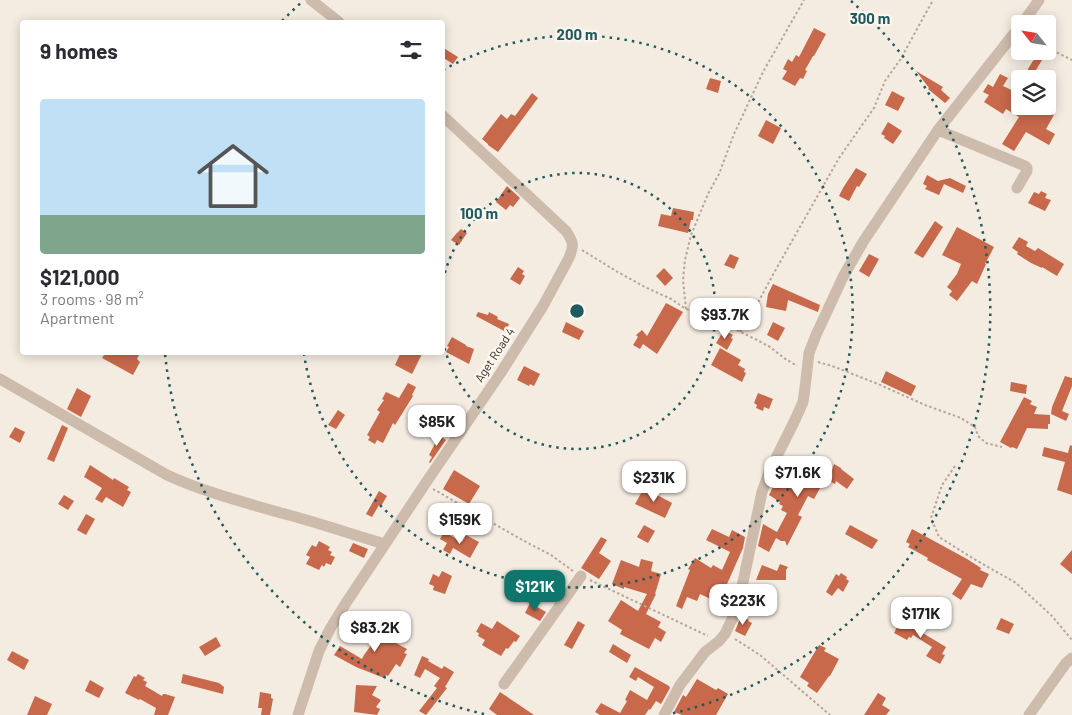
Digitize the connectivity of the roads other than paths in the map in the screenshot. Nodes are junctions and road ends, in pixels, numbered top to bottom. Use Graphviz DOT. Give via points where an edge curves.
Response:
graph roads {
  1 [pos="311,0"];
  2 [pos="1039,0"];
  3 [pos="1028,15"];
  4 [pos="336,20"];
  5 [pos="1011,38"];
  6 [pos="445,118"];
  7 [pos="938,130"];
  8 [pos="1017,188"];
  9 [pos="0,380"];
  10 [pos="385,544"];
  11 [pos="581,576"];
  12 [pos="1072,658"];
  13 [pos="504,684"];
  14 [pos="298,715"];
  15 [pos="664,715"];
  16 [pos="1029,715"];
  1 -- 4 [label="street"];
  2 -- 3 [label="street"];
  5 -- 7 [label="street"];
  6 -- 10 [label="street, Aget Road 4" via="566,232 573,245 538,314"];
  7 -- 8 [label="street" via="1025,166 1027,171"];
  7 -- 15 [label="street" via="863,242 816,336 809,353 802,402 762,492 739,601 722,638 705,652"];
  9 -- 10 [label="street" via="188,484"];
  10 -- 14 [label="street, Aget Road 4" via="330,629 319,651"];
  11 -- 13 [label="street"];
  12 -- 16 [label="street"];
}
